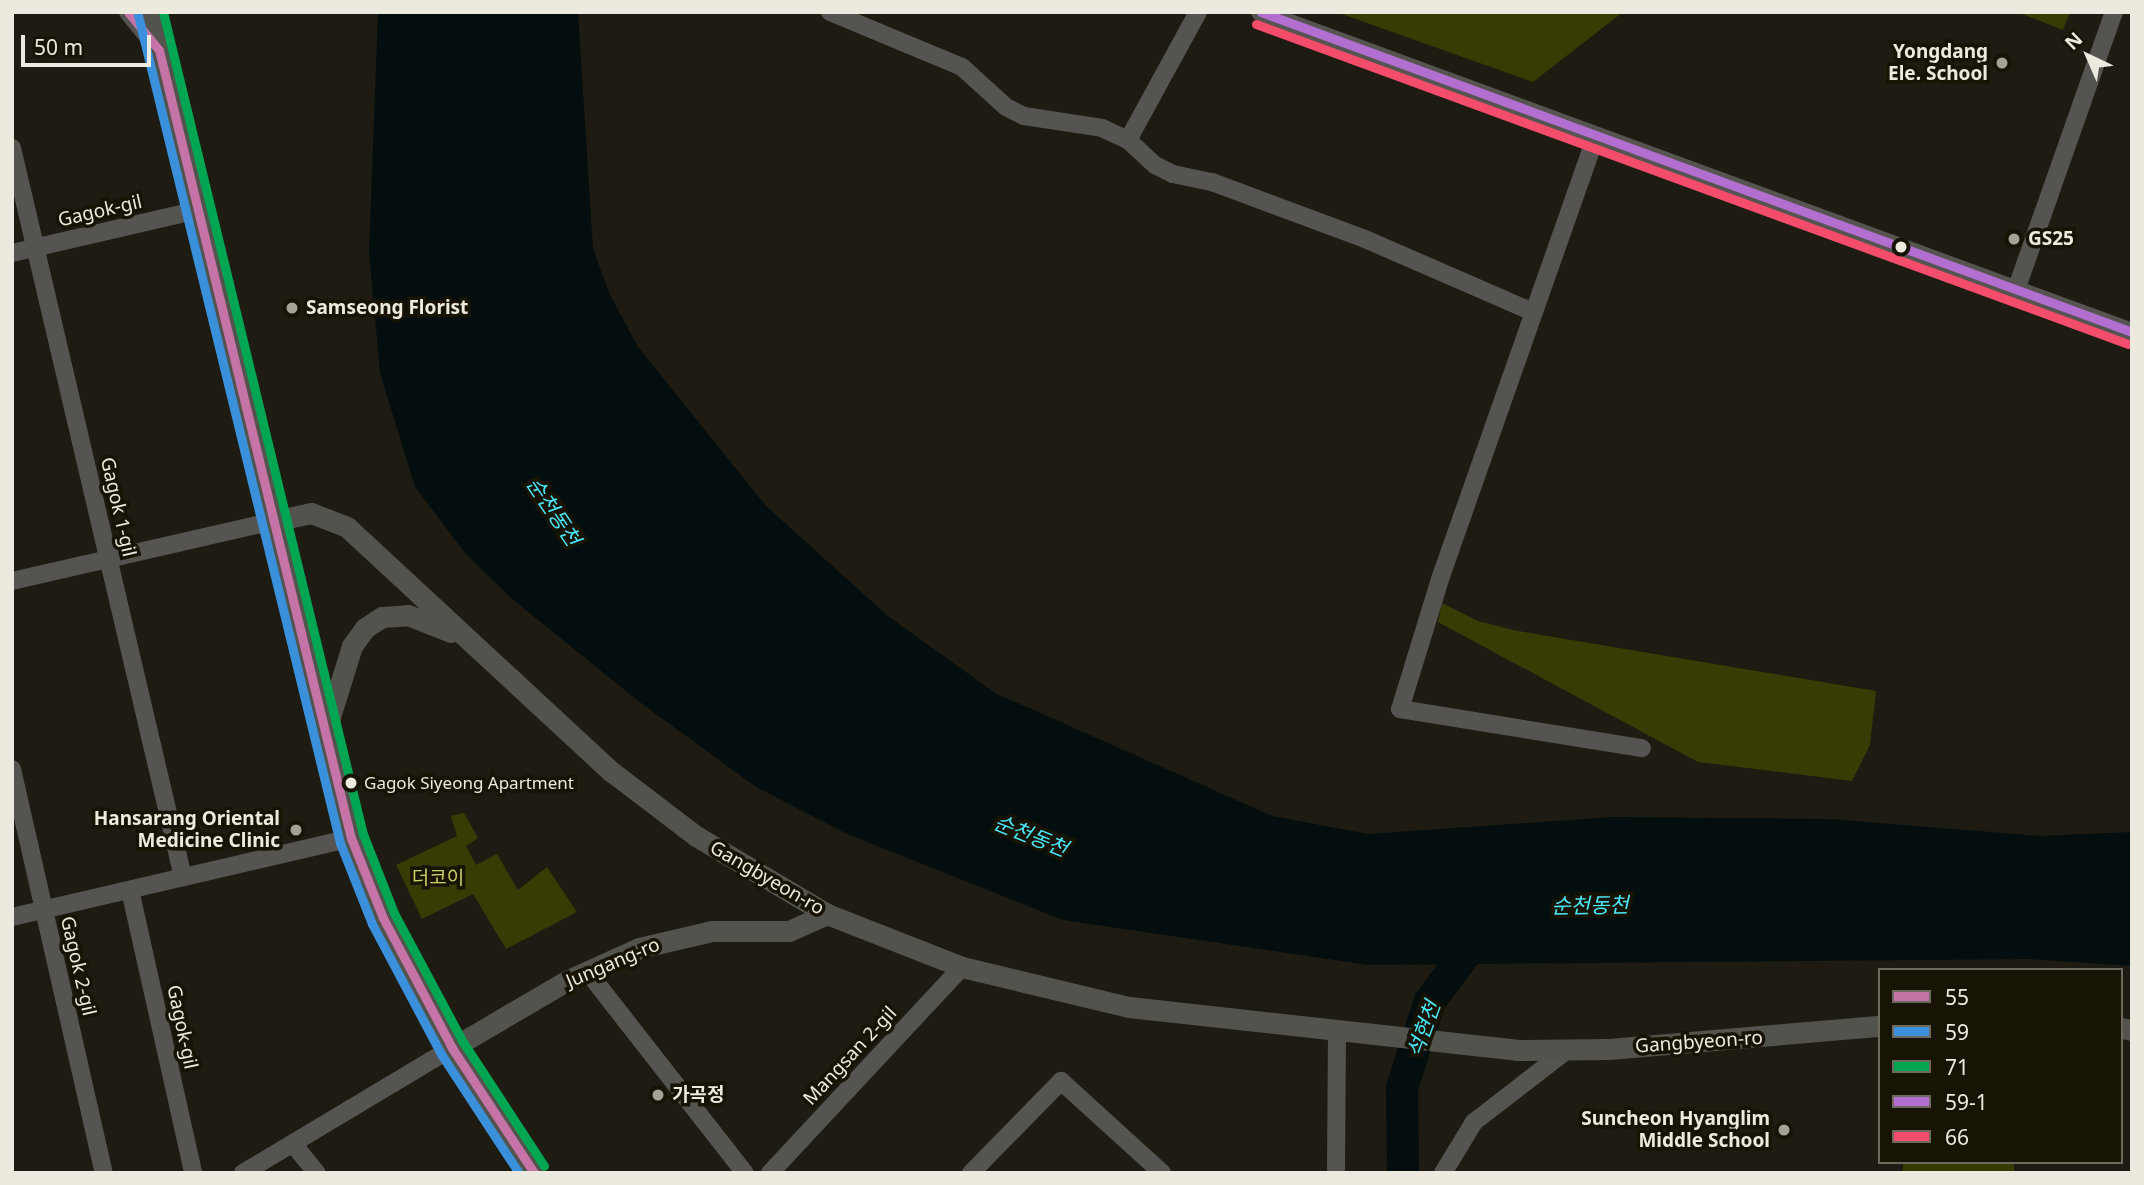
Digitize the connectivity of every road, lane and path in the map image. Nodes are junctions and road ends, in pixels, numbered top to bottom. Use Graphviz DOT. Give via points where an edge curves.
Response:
graph roads {
  1 [pos="128,12"];
  2 [pos="150,12"];
  3 [pos="830,12"];
  4 [pos="1198,12"];
  5 [pos="1260,12"];
  6 [pos="2113,12"];
  7 [pos="159,50"];
  8 [pos="1596,136"];
  9 [pos="1128,140"];
  10 [pos="12,148"];
  11 [pos="198,210"];
  12 [pos="36,248"];
  13 [pos="12,253"];
  14 [pos="2016,290"];
  15 [pos="1533,312"];
  16 [pos="2132,332"];
  17 [pos="274,521"];
  18 [pos="109,559"];
  19 [pos="12,581"];
  20 [pos="462,637"];
  21 [pos="324,735"];
  22 [pos="1642,748"];
  23 [pos="12,769"];
  24 [pos="351,838"];
  25 [pos="183,877"];
  26 [pos="130,890"];
  27 [pos="44,909"];
  28 [pos="827,914"];
  29 [pos="12,917"];
  30 [pos="962,967"];
  31 [pos="587,971"];
  32 [pos="1878,1026"];
  33 [pos="1337,1032"];
  34 [pos="452,1048"];
  35 [pos="1566,1051"];
  36 [pos="294,1145"];
  37 [pos="104,1173"];
  38 [pos="193,1173"];
  39 [pos="243,1173"];
  40 [pos="317,1173"];
  41 [pos="534,1173"];
  42 [pos="745,1173"];
  43 [pos="770,1173"];
  44 [pos="971,1173"];
  45 [pos="1162,1173"];
  46 [pos="1336,1173"];
  47 [pos="1443,1173"];
  1 -- 7 [label="street"];
  2 -- 7 [label="main road"];
  3 -- 9 [label="street" via="962,67 1006,107 1024,116 1079,122"];
  4 -- 9 [label="street"];
  5 -- 8 [label="street"];
  6 -- 14 [label="street"];
  7 -- 11 [label="main road"];
  8 -- 14 [label="street"];
  8 -- 15 [label="street"];
  9 -- 15 [label="street" via="1155,165 1173,174 1212,182 1365,239"];
  10 -- 12 [label="street, Gagok 1-gil"];
  11 -- 12 [label="street, Gagok-gil"];
  11 -- 17 [label="main road"];
  12 -- 13 [label="street, Gagok-gil"];
  12 -- 18 [label="street, Gagok 1-gil"];
  14 -- 16 [label="street"];
  15 -- 22 [label="street" via="1400,709"];
  17 -- 18 [label="street"];
  17 -- 20 [label="main road, Gangbyeon-ro" via="311,513 347,527"];
  17 -- 21 [label="main road"];
  18 -- 19 [label="street"];
  18 -- 25 [label="street, Gagok 1-gil"];
  20 -- 21 [label="main road" via="408,615 382,617 365,628 352,646"];
  20 -- 28 [label="main road, Gangbyeon-ro" via="657,809"];
  21 -- 24 [label="main road"];
  23 -- 27 [label="street, Gagok 2-gil"];
  24 -- 25 [label="street"];
  24 -- 34 [label="main road" via="383,919"];
  25 -- 26 [label="street"];
  26 -- 27 [label="street"];
  26 -- 38 [label="street, Gagok-gil"];
  27 -- 29 [label="street"];
  27 -- 37 [label="street, Gagok 2-gil"];
  28 -- 30 [label="main road, Gangbyeon-ro"];
  28 -- 31 [label="main road, Jungang-ro" via="789,931 712,931 661,941"];
  30 -- 33 [label="main road, Gangbyeon-ro" via="1129,1007"];
  30 -- 43 [label="street, Mangsan 2-gil"];
  31 -- 34 [label="main road, Jungang-ro"];
  31 -- 42 [label="street"];
  32 -- 35 [label="main road, Gangbyeon-ro"];
  33 -- 35 [label="main road, Gangbyeon-ro"];
  33 -- 46 [label="street"];
  34 -- 36 [label="street"];
  34 -- 41 [label="main road"];
  35 -- 47 [label="street" via="1474,1122"];
  36 -- 39 [label="street"];
  36 -- 40 [label="street"];
  44 -- 45 [label="street" via="1061,1081"];
}
